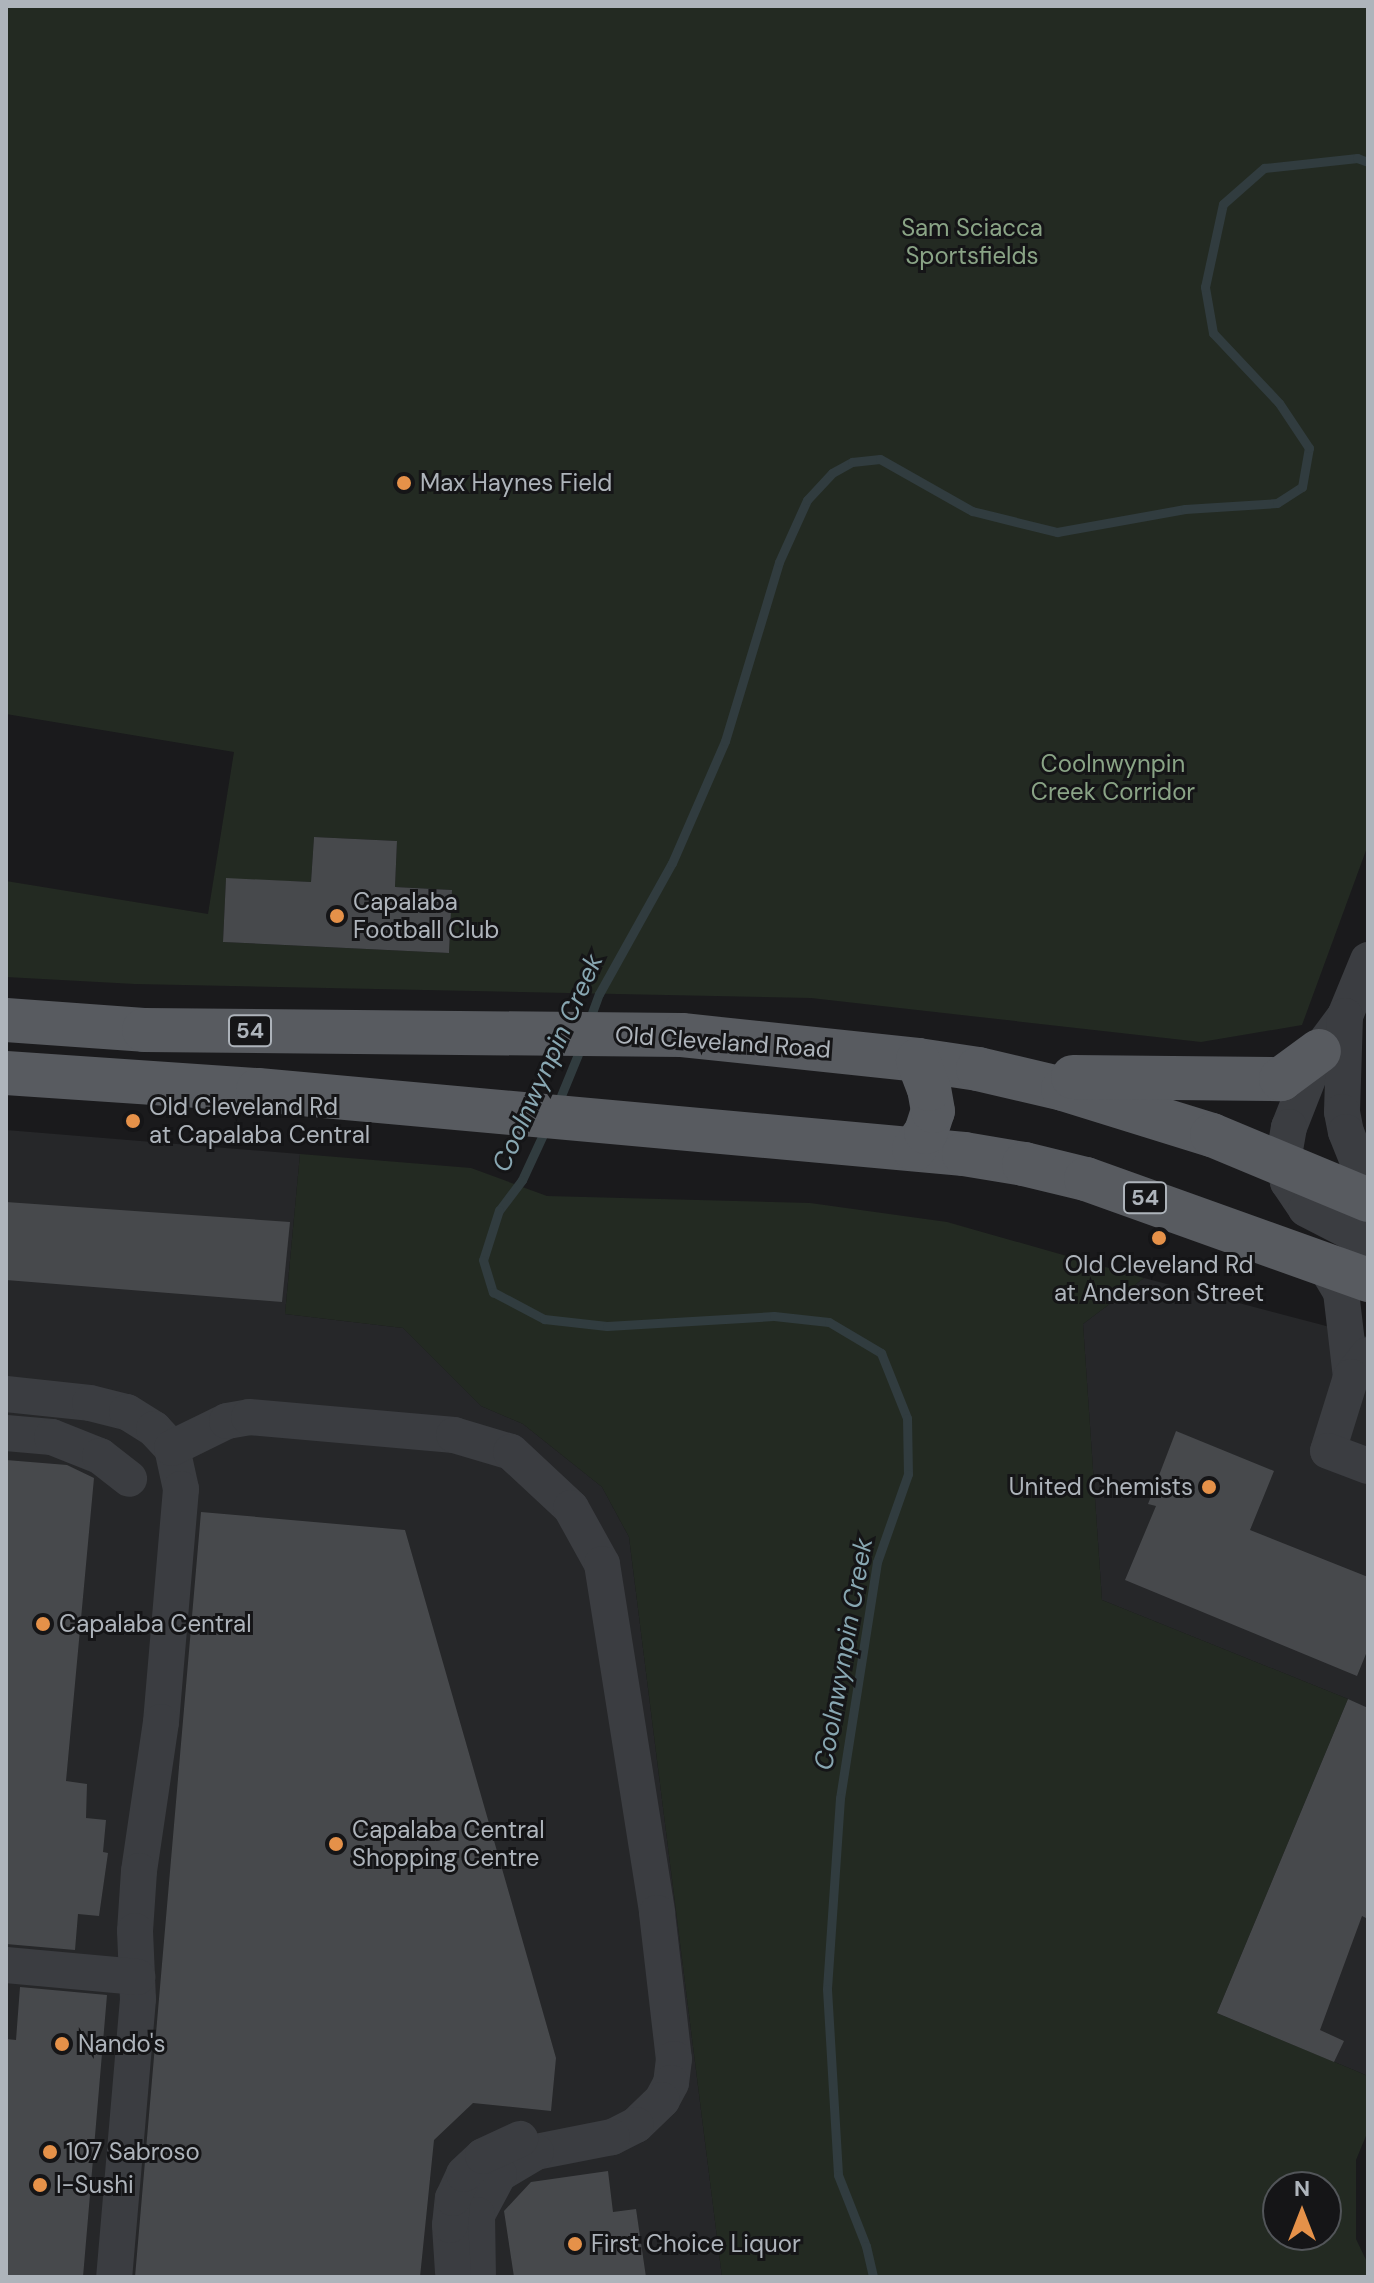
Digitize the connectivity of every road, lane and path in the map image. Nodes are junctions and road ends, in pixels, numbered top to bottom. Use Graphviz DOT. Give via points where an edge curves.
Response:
graph roads {
  1 [pos="1368,960"];
  2 [pos="1345,1016"];
  3 [pos="6,1020"];
  4 [pos="1319,1051"];
  5 [pos="918,1060"];
  6 [pos="6,1073"];
  7 [pos="1015,1077"];
  8 [pos="914,1149"];
  9 [pos="1283,1162"];
  10 [pos="1368,1187"];
  11 [pos="1368,1200"];
  12 [pos="1368,1241"];
  13 [pos="1324,1264"];
  14 [pos="1368,1280"];
  15 [pos="1360,1366"];
  16 [pos="6,1394"];
  17 [pos="6,1433"];
  18 [pos="172,1448"];
  19 [pos="1368,1466"];
  20 [pos="129,1479"];
  21 [pos="6,1965"];
  22 [pos="137,1977"];
  23 [pos="671,2033"];
  24 [pos="114,2277"];
  25 [pos="454,2277"];
  26 [pos="478,2277"];
  1 -- 2 [label="street"];
  2 -- 4 [label="street"];
  2 -- 10 [label="street" via="1342,1112"];
  3 -- 5 [label="main road, Old Cleveland Road / 54" via="144,1030 682,1035"];
  4 -- 7 [label="main road" via="1281,1079"];
  4 -- 9 [label="street" via="1289,1127"];
  5 -- 7 [label="main road, Old Cleveland Road / 54"];
  5 -- 8 [label="main road" via="933,1111"];
  6 -- 8 [label="main road, 54"];
  7 -- 9 [label="main road, Old Cleveland Road / 54" via="1212,1135"];
  8 -- 13 [label="main road, 54" via="1024,1164 1086,1179"];
  9 -- 11 [label="main road, Old Cleveland Road / 54"];
  9 -- 12 [label="street" via="1288,1182 1306,1209"];
  13 -- 14 [label="main road, 54"];
  13 -- 15 [label="street" via="1341,1292"];
  15 -- 19 [label="street" via="1328,1451"];
  16 -- 18 [label="street" via="127,1412"];
  17 -- 20 [label="street" via="52,1437 100,1456"];
  18 -- 22 [label="street" via="181,1489 161,1722 139,1871"];
  18 -- 23 [label="street" via="227,1421 249,1417 454,1435 511,1452 571,1508 602,1564"];
  21 -- 22 [label="street"];
  22 -- 24 [label="street"];
  23 -- 25 [label="street" via="652,2076 620,2108 598,2120 512,2141 483,2156 464,2174 453,2198"];
  23 -- 26 [label="street" via="671,2083 636,2125 612,2137 536,2152 499,2174 477,2215"];
}
